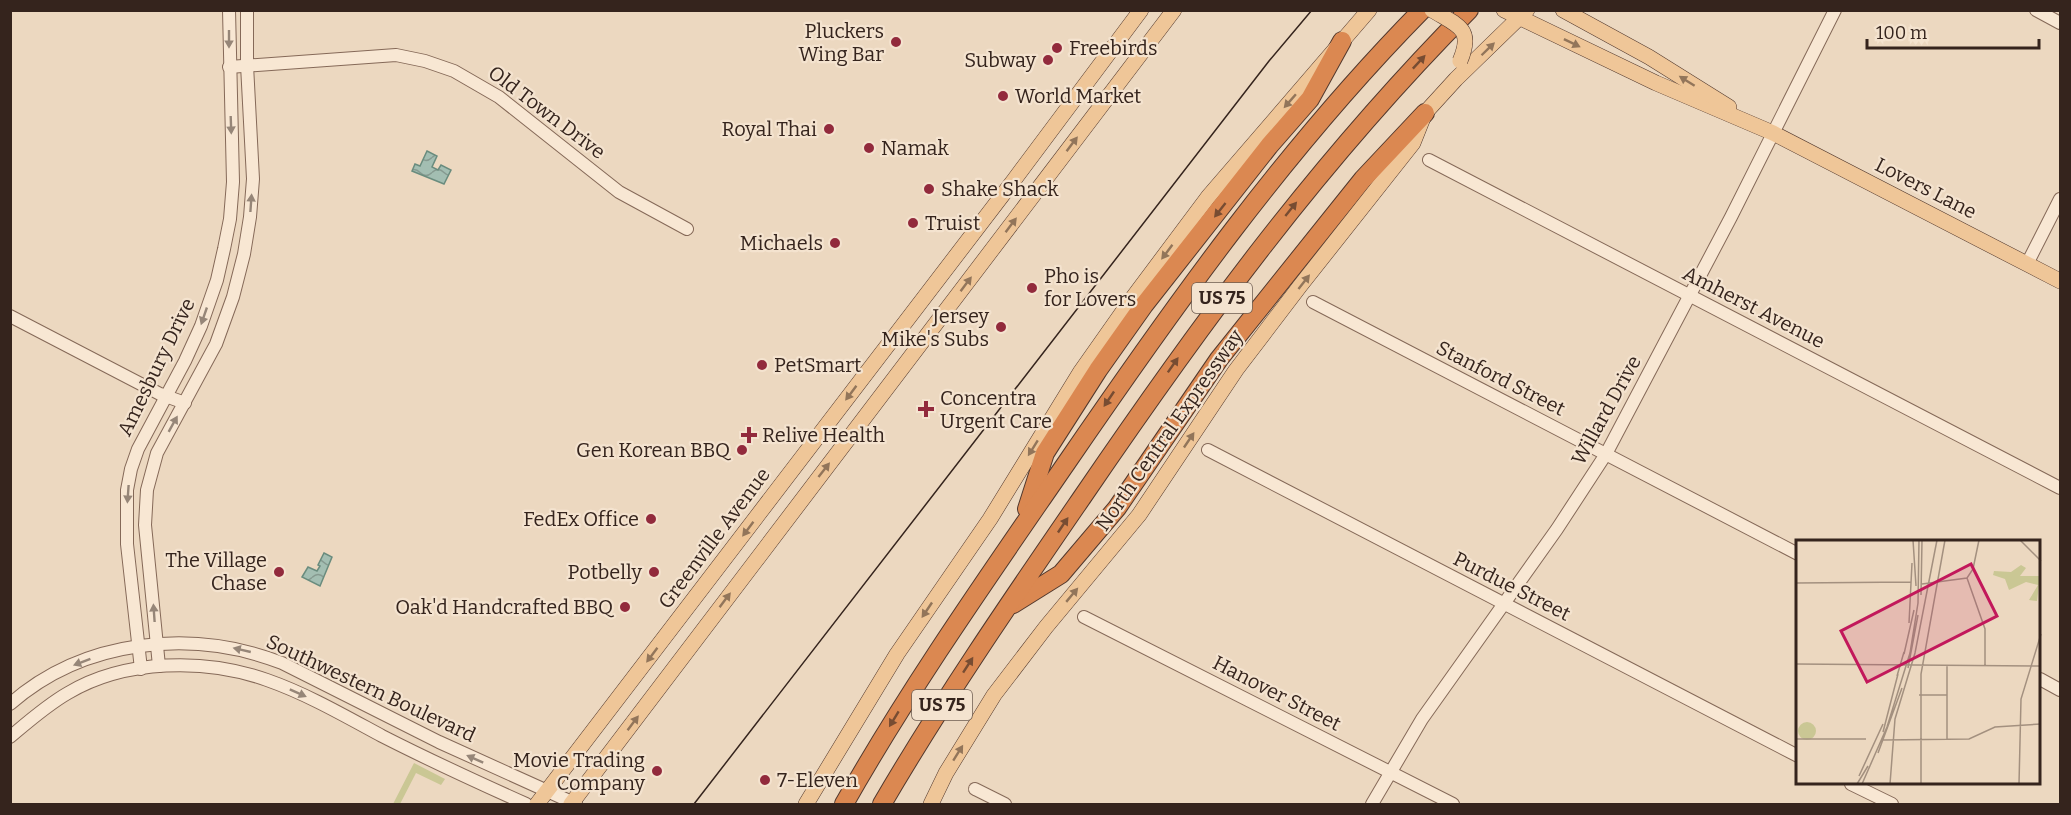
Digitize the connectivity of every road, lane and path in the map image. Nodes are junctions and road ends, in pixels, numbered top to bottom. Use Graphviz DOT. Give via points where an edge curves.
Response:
graph roads {
  1 [pos="229,10"];
  2 [pos="247,10"];
  3 [pos="1141,10"];
  4 [pos="1174,10"];
  5 [pos="1369,10"];
  6 [pos="1422,10"];
  7 [pos="1432,10"];
  8 [pos="1469,10"];
  9 [pos="1504,10"];
  10 [pos="1563,10"];
  11 [pos="1835,10"];
  12 [pos="2036,10"];
  13 [pos="1523,14"];
  14 [pos="2061,23"];
  15 [pos="1342,40"];
  16 [pos="247,65"];
  17 [pos="229,67"];
  18 [pos="1456,79"];
  19 [pos="1425,113"];
  20 [pos="1773,133"];
  21 [pos="1429,160"];
  22 [pos="2061,199"];
  23 [pos="687,229"];
  24 [pos="226,239"];
  25 [pos="246,244"];
  26 [pos="2027,264"];
  27 [pos="2061,281"];
  28 [pos="1690,296"];
  29 [pos="1313,302"];
  30 [pos="10,316"];
  31 [pos="884,350"];
  32 [pos="905,364"];
  33 [pos="167,396"];
  34 [pos="185,403"];
  35 [pos="1208,450"];
  36 [pos="1606,454"];
  37 [pos="2061,488"];
  38 [pos="768,502"];
  39 [pos="788,516"];
  40 [pos="1019,531"];
  41 [pos="1796,553"];
  42 [pos="1504,604"];
  43 [pos="1006,608"];
  44 [pos="1084,617"];
  45 [pos="670,631"];
  46 [pos="156,643"];
  47 [pos="138,646"];
  48 [pos="690,647"];
  49 [pos="159,666"];
  50 [pos="141,669"];
  51 [pos="2041,680"];
  52 [pos="2061,690"];
  53 [pos="10,704"];
  54 [pos="10,737"];
  55 [pos="1796,755"];
  56 [pos="496,768"];
  57 [pos="1390,773"];
  58 [pos="1855,785"];
  59 [pos="489,787"];
  60 [pos="975,789"];
  61 [pos="548,791"];
  62 [pos="526,804"];
  63 [pos="537,804"];
  64 [pos="573,804"];
  65 [pos="806,804"];
  66 [pos="844,804"];
  67 [pos="882,804"];
  68 [pos="931,804"];
  69 [pos="1005,804"];
  70 [pos="1372,804"];
  71 [pos="1453,804"];
  72 [pos="1892,804"];
  1 -- 17 [label="street, Amesbury Drive, one-way"];
  2 -- 16 [label="street, Amesbury Drive"];
  3 -- 31 [label="main road, Greenville Avenue"];
  32 -- 4 [label="main road, one-way"];
  5 -- 15 [label="main road"];
  6 -- 40 [label="highway, US 75, one-way" via="1347,91 1232,230 1139,356"];
  7 -- 18 [label="main road, bridge" via="1460,27 1466,38"];
  43 -- 8 [label="highway, North Central Expressway / US 75, one-way" via="1236,280 1397,85"];
  9 -- 13 [label="main road, Lovers Lane"];
  20 -- 10 [label="main road, Lovers Lane, one-way"];
  11 -- 20 [label="street, Willard Drive"];
  12 -- 14 [label="street"];
  18 -- 13 [label="main road, North Central Expressway, one-way"];
  13 -- 20 [label="main road, Lovers Lane, one-way" via="1656,83"];
  15 -- 40 [label="highway, one-way" via="1310,99 1144,305 1098,370 1045,453"];
  15 -- 65 [label="main road, one-way" via="1208,197 1131,300 1082,370 990,519 897,654"];
  16 -- 17 [label="street, Old Town Drive"];
  16 -- 23 [label="street, Old Town Drive" via="396,55 454,70 499,97 619,192"];
  25 -- 16 [label="street, Amesbury Drive, one-way" via="253,179"];
  17 -- 24 [label="street, Amesbury Drive, one-way" via="233,182"];
  18 -- 19 [label="main road, North Central Expressway"];
  19 -- 43 [label="highway" via="1363,179 1227,350 1118,508 1061,574"];
  68 -- 19 [label="main road, North Central Expressway, one-way" via="994,696 1139,515 1236,370 1413,143"];
  20 -- 26 [label="main road, Lovers Lane"];
  20 -- 28 [label="street, Willard Drive"];
  21 -- 28 [label="street, Amherst Avenue"];
  22 -- 26 [label="street"];
  24 -- 25 [label="street"];
  24 -- 33 [label="street, Amesbury Drive, one-way" via="201,326"];
  25 -- 34 [label="street, Amesbury Drive" via="226,320"];
  26 -- 27 [label="main road, Lovers Lane"];
  28 -- 36 [label="street, Willard Drive"];
  28 -- 37 [label="street, Amherst Avenue"];
  29 -- 36 [label="street, Stanford Street"];
  30 -- 33 [label="street"];
  31 -- 32 [label="main road"];
  31 -- 38 [label="main road, Greenville Avenue, one-way"];
  39 -- 32 [label="main road, one-way"];
  33 -- 34 [label="street"];
  33 -- 47 [label="street, Amesbury Drive, one-way" via="138,449 127,490 127,544"];
  46 -- 34 [label="street, Amesbury Drive, one-way" via="145,525 147,490 158,453"];
  35 -- 42 [label="street, Purdue Street"];
  36 -- 41 [label="street, Stanford Street"];
  36 -- 42 [label="street, Willard Drive"];
  38 -- 39 [label="main road"];
  38 -- 45 [label="main road, Greenville Avenue, one-way"];
  48 -- 39 [label="main road, one-way"];
  40 -- 66 [label="highway, US 75, one-way" via="924,670"];
  42 -- 55 [label="street, Purdue Street"];
  42 -- 57 [label="street, Willard Drive" via="1433,703"];
  67 -- 43 [label="highway, North Central Expressway / US 75, one-way"];
  44 -- 57 [label="street, Hanover Street"];
  45 -- 48 [label="main road"];
  45 -- 61 [label="main road, Greenville Avenue, one-way"];
  46 -- 47 [label="street, Southwestern Boulevard"];
  46 -- 49 [label="street, Amesbury Drive"];
  56 -- 46 [label="street, Southwestern Boulevard, one-way" via="263,656 214,645"];
  47 -- 50 [label="street, Amesbury Drive"];
  47 -- 53 [label="street, Southwestern Boulevard, one-way" via="57,671"];
  64 -- 48 [label="main road, one-way"];
  49 -- 50 [label="street, Southwestern Boulevard"];
  49 -- 59 [label="street, Southwestern Boulevard, one-way" via="215,668 268,680"];
  50 -- 54 [label="street, Southwestern Boulevard" via="95,680 70,692"];
  51 -- 52 [label="street"];
  56 -- 59 [label="street"];
  56 -- 61 [label="street, Southwestern Boulevard"];
  57 -- 70 [label="street, Willard Drive"];
  57 -- 71 [label="street, Hanover Street"];
  58 -- 72 [label="street"];
  59 -- 62 [label="street, Southwestern Boulevard"];
  60 -- 69 [label="street"];
  61 -- 63 [label="main road, Greenville Avenue"];
  61 -- 64 [label="street, Southwestern Boulevard"];
}
